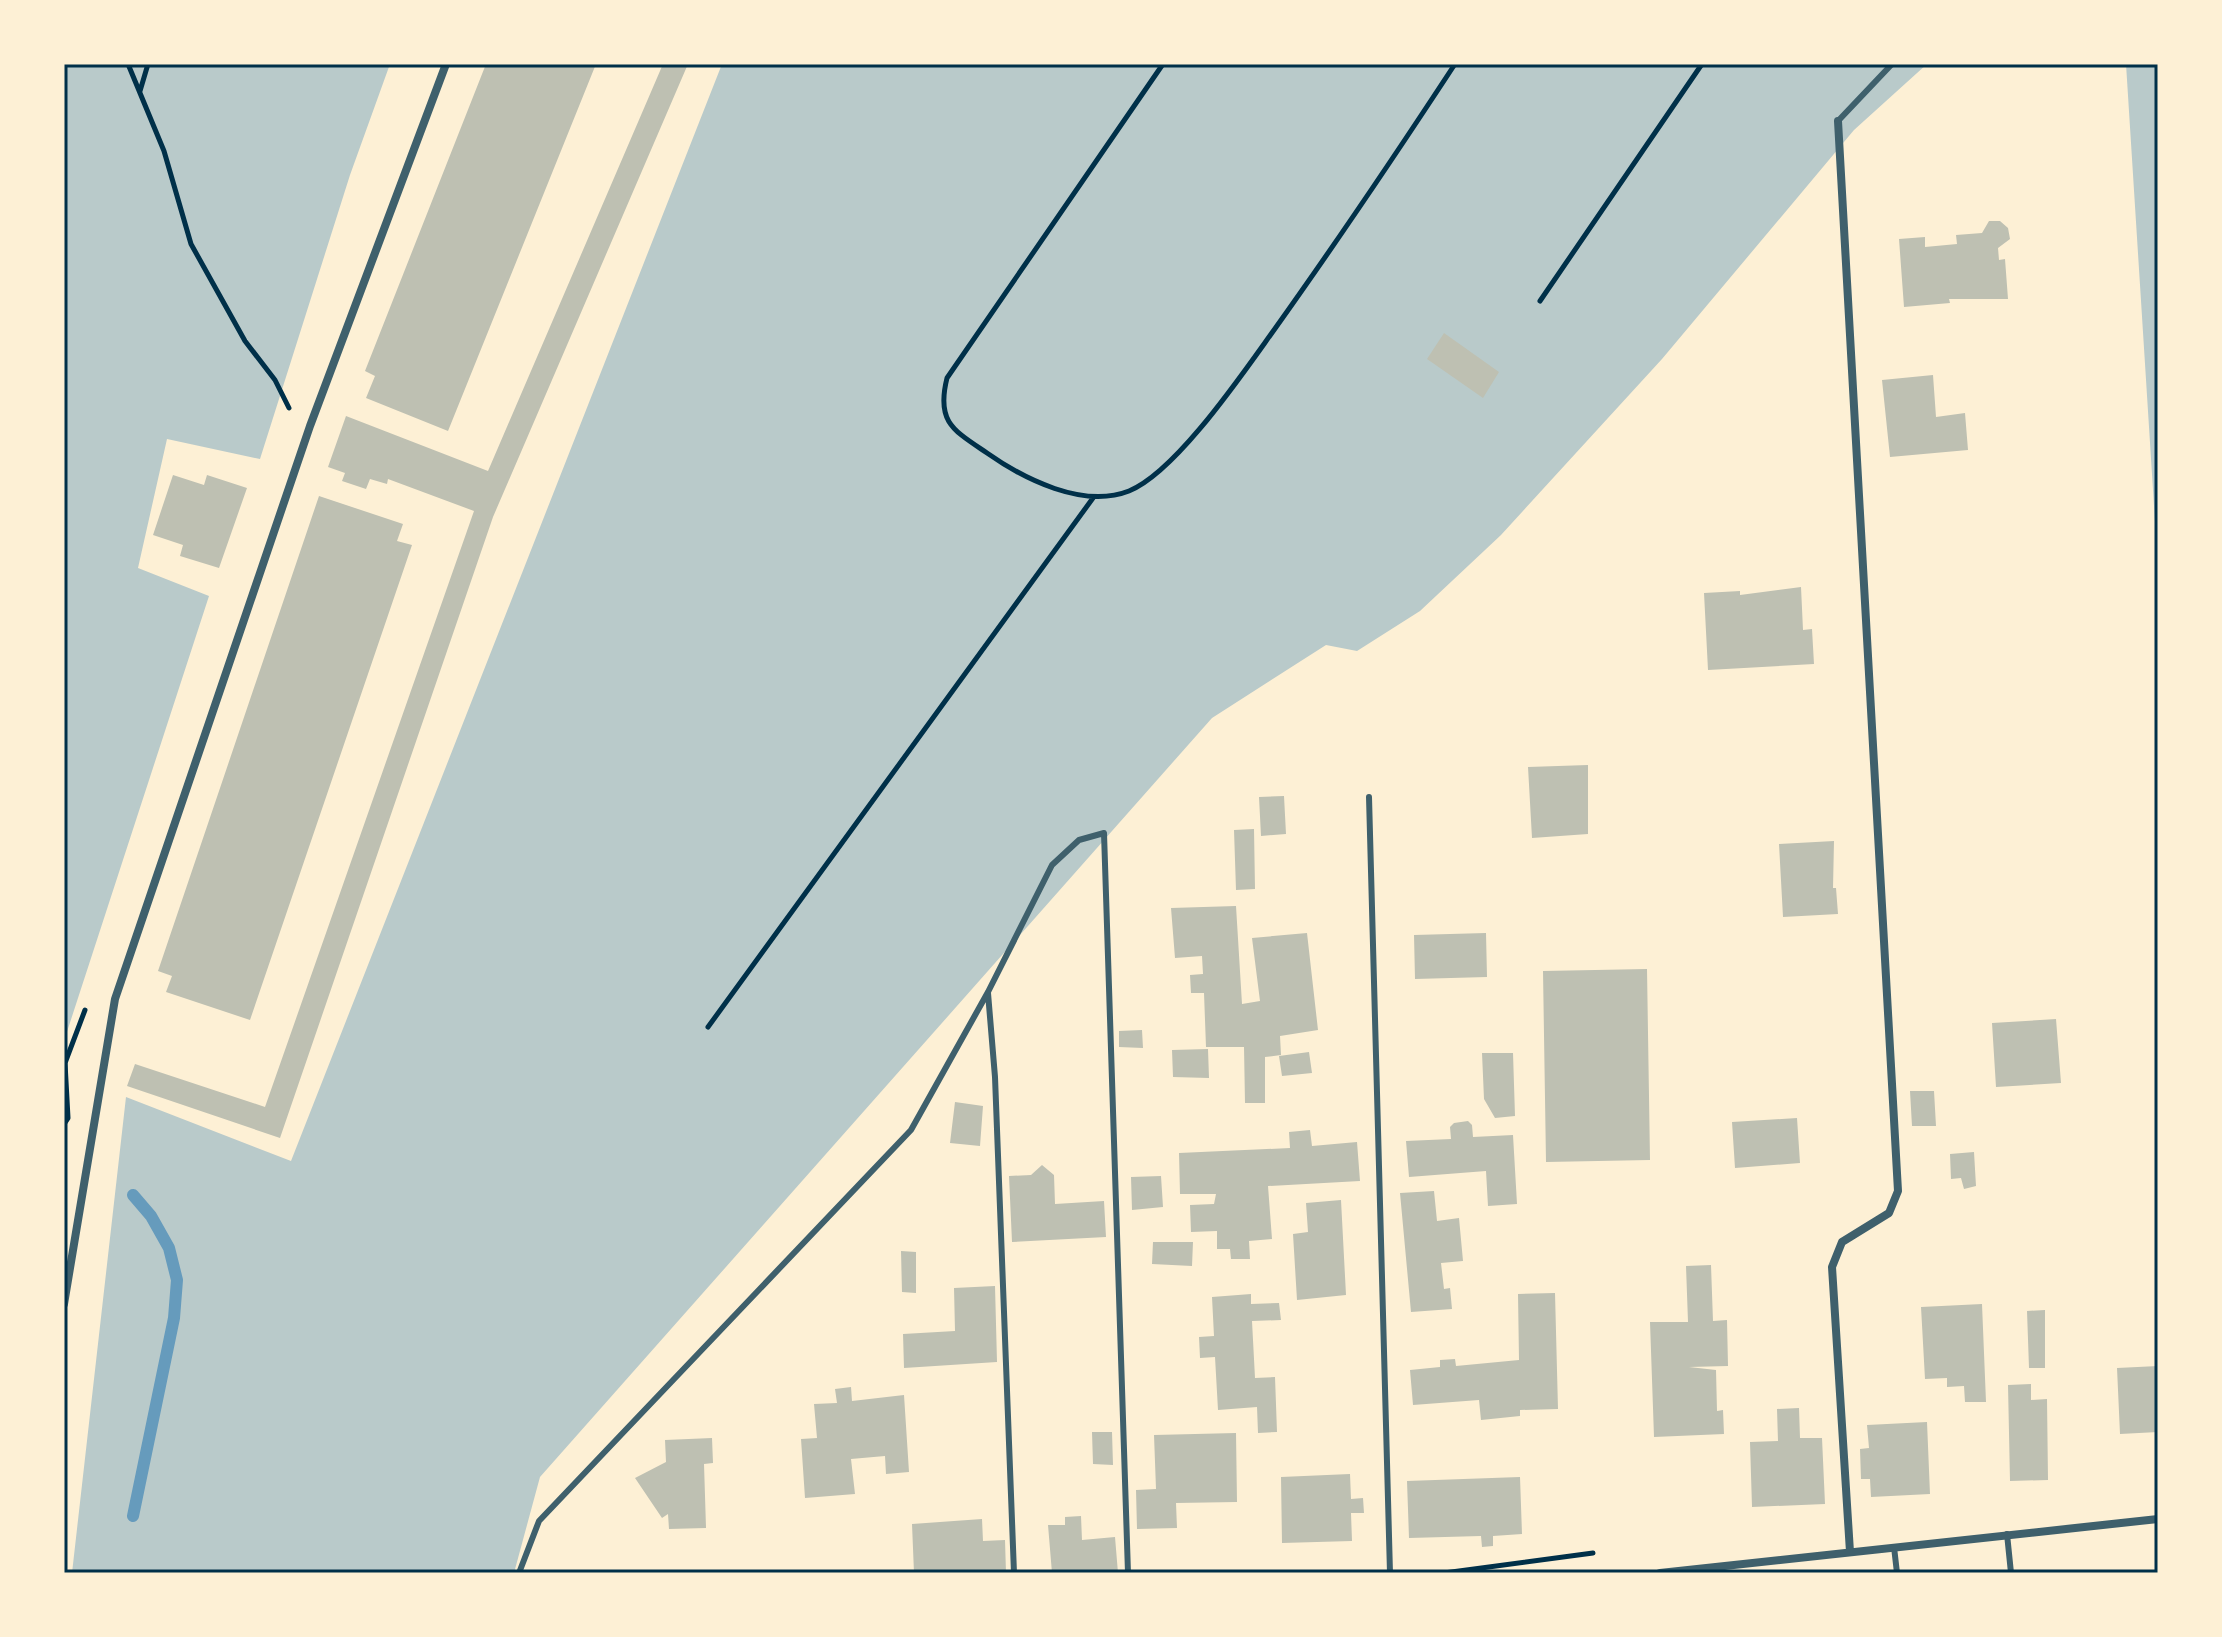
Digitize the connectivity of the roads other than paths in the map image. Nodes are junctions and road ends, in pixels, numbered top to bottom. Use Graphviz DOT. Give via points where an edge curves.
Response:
graph roads {
  1 [pos="446,64"];
  2 [pos="1892,64"];
  3 [pos="1838,121"];
  4 [pos="1369,797"];
  5 [pos="988,992"];
  6 [pos="64,1304"];
  7 [pos="2158,1519"];
  8 [pos="2007,1534"];
  9 [pos="1894,1547"];
  10 [pos="1850,1552"];
  11 [pos="1681,1572"];
  12 [pos="519,1573"];
  13 [pos="1014,1573"];
  14 [pos="1128,1573"];
  15 [pos="1390,1573"];
  16 [pos="1660,1573"];
  17 [pos="1897,1573"];
  18 [pos="2011,1573"];
  1 -- 6 [label="street" via="310,426 115,999"];
  2 -- 3 [label="lane"];
  3 -- 10 [label="street" via="1898,1191 1889,1213 1842,1242 1832,1267"];
  4 -- 15 [label="lane"];
  5 -- 12 [label="lane" via="911,1130 539,1521"];
  5 -- 13 [label="lane"];
  5 -- 14 [label="lane" via="1052,865 1079,840 1104,833"];
  7 -- 8 [label="street"];
  8 -- 9 [label="street"];
  8 -- 18 [label="lane"];
  9 -- 10 [label="street"];
  9 -- 17 [label="lane"];
  10 -- 11 [label="street"];
  11 -- 16 [label="street"];
}
